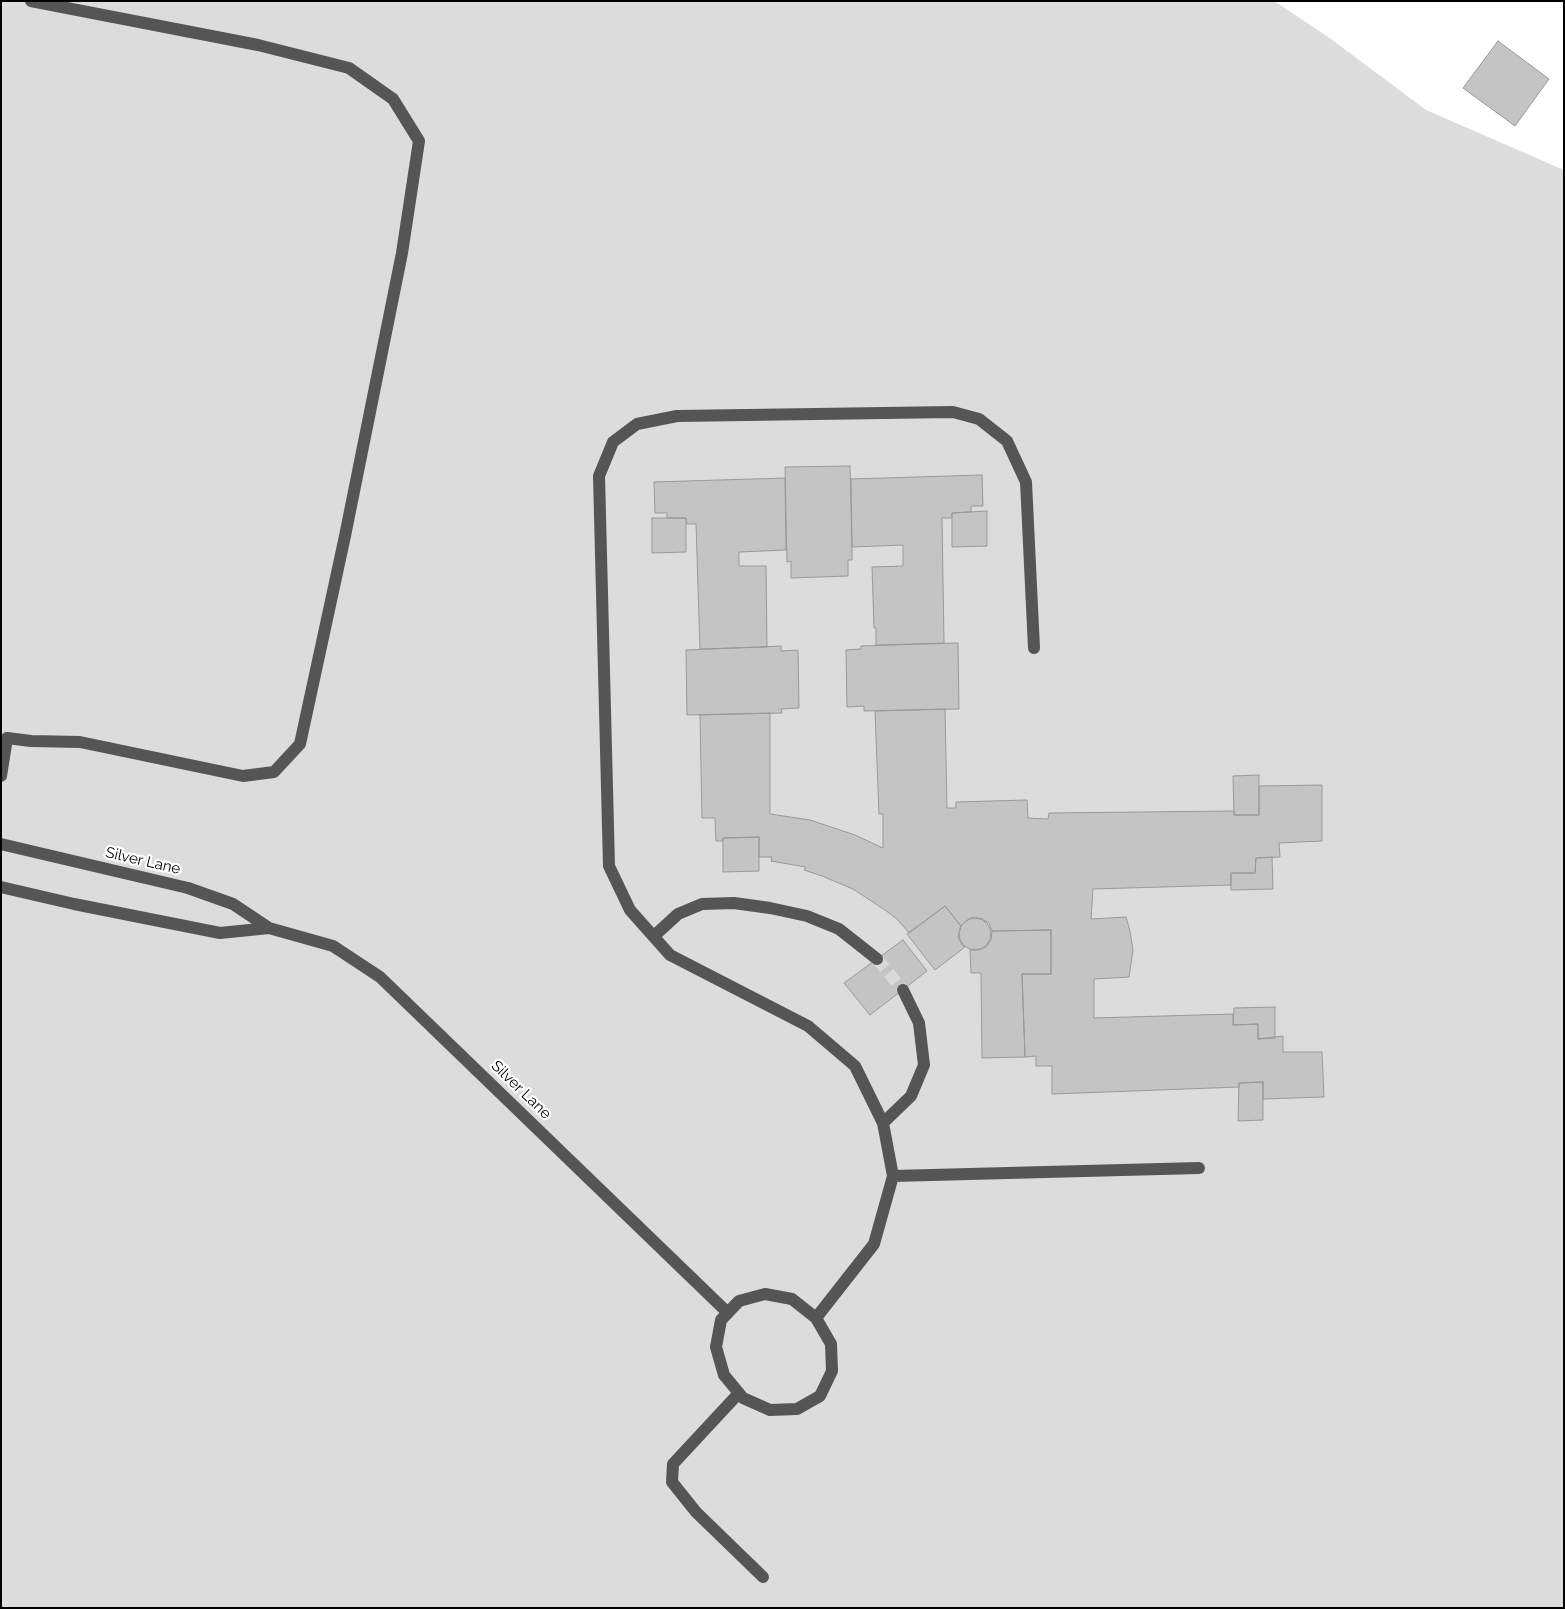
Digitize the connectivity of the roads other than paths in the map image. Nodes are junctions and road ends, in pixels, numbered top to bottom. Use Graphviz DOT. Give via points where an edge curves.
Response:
graph roads {
  1 [pos="31,1"];
  2 [pos="1034,648"];
  3 [pos="4,737"];
  4 [pos="1,776"];
  5 [pos="1,844"];
  6 [pos="1,887"];
  7 [pos="269,928"];
  8 [pos="654,936"];
  9 [pos="877,959"];
  10 [pos="903,990"];
  11 [pos="883,1123"];
  12 [pos="1199,1168"];
  13 [pos="894,1176"];
  14 [pos="728,1313"];
  15 [pos="816,1318"];
  16 [pos="740,1393"];
  17 [pos="763,1577"];
  1 -- 3 [label="street" via="258,46 349,68 393,99 419,141 402,253 300,744 274,772 243,776 80,742"];
  2 -- 8 [label="street" via="1026,482 1007,441 979,419 953,412 676,416 637,424 613,442 599,476 609,866 630,910"];
  3 -- 4 [label="street"];
  5 -- 7 [label="street, Silver Lane" via="188,888 233,904"];
  6 -- 7 [label="street, Silver Lane" via="220,933"];
  7 -- 14 [label="street, Silver Lane" via="333,946 380,977"];
  8 -- 9 [label="street" via="678,914 702,904 734,903 807,916 839,929"];
  8 -- 11 [label="street" via="670,955 808,1026 855,1066"];
  10 -- 11 [label="street" via="919,1023 924,1065 911,1096"];
  11 -- 13 [label="street"];
  12 -- 13 [label="street"];
  13 -- 15 [label="street" via="874,1244"];
  14 -- 15 [label="street" via="739,1301 765,1294 792,1299"];
  14 -- 16 [label="street" via="721,1320 716,1347 724,1375"];
  15 -- 16 [label="street" via="831,1344 832,1372 820,1396 797,1409 770,1410 743,1398"];
  16 -- 17 [label="street" via="673,1464 672,1482 696,1512"];
}
